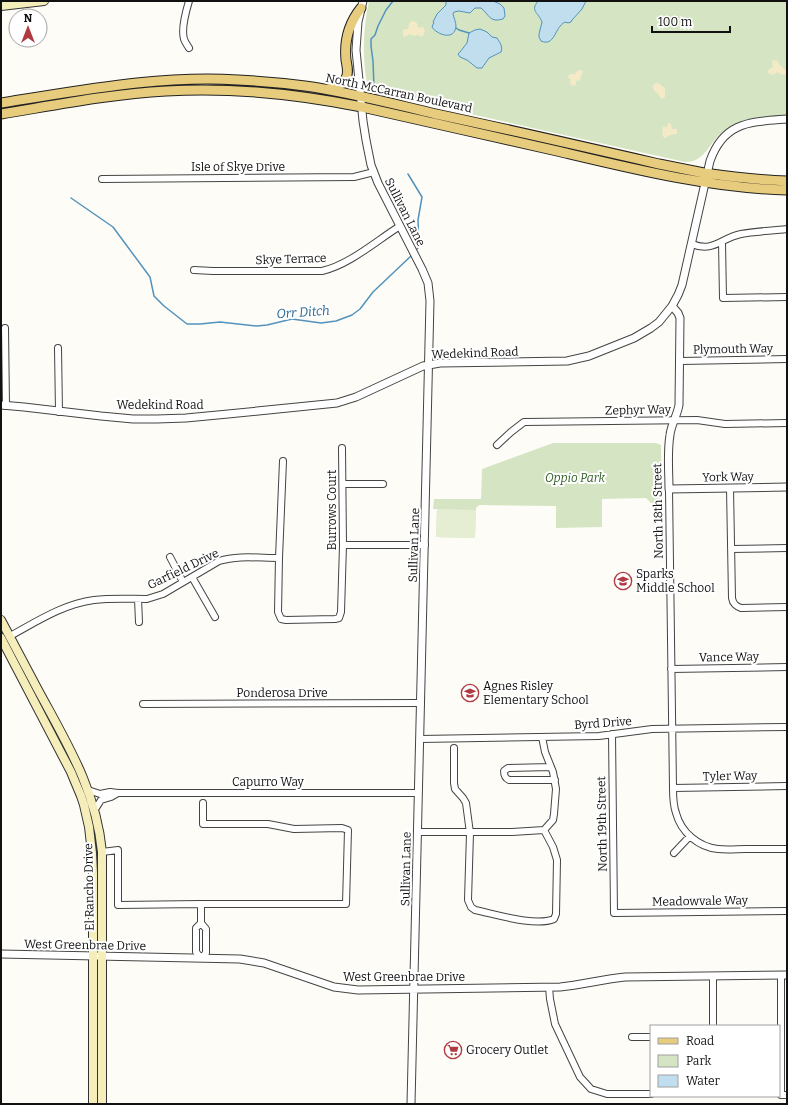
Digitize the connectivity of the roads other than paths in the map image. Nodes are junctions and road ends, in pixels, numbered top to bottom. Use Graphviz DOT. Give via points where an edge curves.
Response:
graph roads {
  1 [pos="44,1"];
  2 [pos="189,1"];
  3 [pos="362,4"];
  4 [pos="1,6"];
  5 [pos="189,48"];
  6 [pos="326,90"];
  7 [pos="361,96"];
  8 [pos="1,103"];
  9 [pos="362,107"];
  10 [pos="1,114"];
  11 [pos="787,119"];
  12 [pos="374,172"];
  13 [pos="707,173"];
  14 [pos="102,179"];
  15 [pos="787,181"];
  16 [pos="705,183"];
  17 [pos="787,190"];
  18 [pos="400,226"];
  19 [pos="787,230"];
  20 [pos="722,242"];
  21 [pos="692,244"];
  22 [pos="194,270"];
  23 [pos="787,297"];
  24 [pos="672,306"];
  25 [pos="5,328"];
  26 [pos="58,348"];
  27 [pos="787,359"];
  28 [pos="680,361"];
  29 [pos="429,365"];
  30 [pos="3,405"];
  31 [pos="59,412"];
  32 [pos="674,421"];
  33 [pos="787,423"];
  34 [pos="498,445"];
  35 [pos="342,448"];
  36 [pos="283,461"];
  37 [pos="343,484"];
  38 [pos="383,484"];
  39 [pos="787,487"];
  40 [pos="730,488"];
  41 [pos="669,489"];
  42 [pos="343,545"];
  43 [pos="425,545"];
  44 [pos="787,548"];
  45 [pos="731,549"];
  46 [pos="170,557"];
  47 [pos="279,558"];
  48 [pos="192,577"];
  49 [pos="183,582"];
  50 [pos="138,599"];
  51 [pos="787,607"];
  52 [pos="215,617"];
  53 [pos="1,620"];
  54 [pos="139,622"];
  55 [pos="10,636"];
  56 [pos="1,638"];
  57 [pos="787,667"];
  58 [pos="672,669"];
  59 [pos="421,703"];
  60 [pos="143,704"];
  61 [pos="787,727"];
  62 [pos="672,728"];
  63 [pos="612,734"];
  64 [pos="542,737"];
  65 [pos="420,739"];
  66 [pos="454,748"];
  67 [pos="551,767"];
  68 [pos="554,780"];
  69 [pos="787,786"];
  70 [pos="673,788"];
  71 [pos="88,790"];
  72 [pos="118,793"];
  73 [pos="418,793"];
  74 [pos="203,803"];
  75 [pos="84,805"];
  76 [pos="94,811"];
  77 [pos="98,825"];
  78 [pos="544,830"];
  79 [pos="418,832"];
  80 [pos="470,833"];
  81 [pos="690,836"];
  82 [pos="787,849"];
  83 [pos="102,852"];
  84 [pos="674,853"];
  85 [pos="201,904"];
  86 [pos="787,911"];
  87 [pos="614,913"];
  88 [pos="201,923"];
  89 [pos="1,954"];
  90 [pos="94,956"];
  91 [pos="102,956"];
  92 [pos="201,958"];
  93 [pos="784,975"];
  94 [pos="713,976"];
  95 [pos="549,987"];
  96 [pos="414,989"];
  97 [pos="713,1025"];
  98 [pos="650,1036"];
  99 [pos="784,1036"];
  100 [pos="632,1037"];
  101 [pos="650,1094"];
  102 [pos="784,1095"];
  103 [pos="93,1104"];
  104 [pos="102,1104"];
  105 [pos="411,1104"];
  1 -- 4 [label="main road"];
  2 -- 5 [label="street" via="184,33"];
  3 -- 6 [label="main road" via="347,36 346,78 342,84"];
  3 -- 7 [label="street, Sullivan Lane" via="356,42"];
  6 -- 7 [label="main road, North McCarran Boulevard"];
  6 -- 8 [label="main road, North McCarran Boulevard" via="236,80 172,80 119,85"];
  7 -- 9 [label="street, Sullivan Lane"];
  7 -- 13 [label="main road, North McCarran Boulevard"];
  9 -- 10 [label="main road, North McCarran Boulevard" via="270,92 205,90 126,95"];
  9 -- 12 [label="street, Sullivan Lane" via="366,140"];
  9 -- 16 [label="main road, North McCarran Boulevard"];
  11 -- 13 [label="street, Wedekind Road" via="753,122 733,129 716,146"];
  12 -- 14 [label="street, Isle of Skye Drive" via="354,178"];
  12 -- 18 [label="street, Sullivan Lane"];
  13 -- 15 [label="main road, North McCarran Boulevard"];
  13 -- 16 [label="street, Wedekind Road"];
  16 -- 17 [label="main road, North McCarran Boulevard"];
  16 -- 21 [label="street, Wedekind Road"];
  18 -- 22 [label="street, Skye Terrace" via="337,267 322,271"];
  18 -- 29 [label="street, Sullivan Lane" via="428,282"];
  19 -- 20 [label="street" via="742,233"];
  20 -- 21 [label="street" via="709,247"];
  20 -- 23 [label="street" via="723,298"];
  21 -- 24 [label="street, Wedekind Road" via="682,285"];
  24 -- 28 [label="street, North 18th Street" via="680,318"];
  24 -- 29 [label="street, Wedekind Road" via="659,322 642,334 579,359"];
  25 -- 30 [label="street"];
  26 -- 31 [label="street"];
  27 -- 28 [label="street, Plymouth Way"];
  28 -- 32 [label="street, North 18th Street" via="679,405"];
  29 -- 31 [label="street, Wedekind Road" via="337,403 164,419 133,419"];
  29 -- 43 [label="street, Sullivan Lane"];
  30 -- 31 [label="street, Wedekind Road"];
  32 -- 33 [label="street, Zephyr Way" via="697,420 725,424"];
  32 -- 34 [label="street, Zephyr Way" via="524,422"];
  32 -- 41 [label="street, North 18th Street" via="668,444"];
  35 -- 37 [label="street, Burrows Court"];
  36 -- 47 [label="street"];
  37 -- 38 [label="street"];
  37 -- 42 [label="street, Burrows Court"];
  39 -- 40 [label="street, York Way"];
  40 -- 41 [label="street, York Way"];
  40 -- 45 [label="street"];
  41 -- 58 [label="street, North 18th Street"];
  42 -- 43 [label="street"];
  42 -- 47 [label="street, Burrows Court" via="339,618 280,618"];
  43 -- 59 [label="street, Sullivan Lane"];
  44 -- 45 [label="street"];
  45 -- 51 [label="street" via="732,598 735,605 741,608"];
  46 -- 49 [label="street"];
  47 -- 48 [label="street, Garfield Drive" via="230,558 219,561"];
  48 -- 49 [label="street, Garfield Drive"];
  48 -- 52 [label="street"];
  49 -- 50 [label="street, Garfield Drive" via="163,594"];
  50 -- 54 [label="street"];
  50 -- 55 [label="street, Garfield Drive" via="93,600 72,605"];
  53 -- 55 [label="main road, El Rancho Drive"];
  55 -- 71 [label="main road, El Rancho Drive" via="74,755"];
  56 -- 75 [label="main road, El Rancho Drive" via="71,772"];
  57 -- 58 [label="street, Vance Way"];
  58 -- 62 [label="street, North 18th Street"];
  59 -- 60 [label="street, Ponderosa Drive"];
  59 -- 65 [label="street, Sullivan Lane"];
  61 -- 62 [label="street, Byrd Drive"];
  62 -- 63 [label="street, Byrd Drive"];
  62 -- 70 [label="street, North 18th Street"];
  63 -- 64 [label="street, Byrd Drive"];
  63 -- 87 [label="street, North 19th Street"];
  64 -- 65 [label="street, Byrd Drive"];
  64 -- 67 [label="street"];
  65 -- 73 [label="street, Sullivan Lane"];
  66 -- 80 [label="street" via="455,789 466,803"];
  67 -- 68 [label="street"];
  67 -- 68 [label="street" via="508,768 504,774 509,780"];
  68 -- 78 [label="street" via="556,789 553,820"];
  69 -- 70 [label="street, Tyler Way"];
  70 -- 81 [label="street, North 18th Street" via="675,812 682,827"];
  71 -- 72 [label="street, Capurro Way" via="100,794"];
  71 -- 76 [label="main road, El Rancho Drive"];
  72 -- 73 [label="street, Capurro Way"];
  72 -- 76 [label="street, Capurro Way" via="101,800"];
  73 -- 79 [label="street, Sullivan Lane"];
  74 -- 85 [label="street" via="203,824 268,824 294,829 348,830 346,904"];
  75 -- 77 [label="main road"];
  75 -- 90 [label="main road, El Rancho Drive" via="92,853"];
  76 -- 77 [label="main road, El Rancho Drive"];
  77 -- 83 [label="main road, El Rancho Drive"];
  78 -- 80 [label="street"];
  78 -- 80 [label="street" via="557,860 557,898 554,919 541,922 475,910 471,907 468,900"];
  79 -- 80 [label="street"];
  79 -- 96 [label="street, Sullivan Lane"];
  81 -- 82 [label="street" via="703,845 718,849"];
  81 -- 84 [label="street"];
  83 -- 85 [label="street" via="118,850 118,905"];
  83 -- 91 [label="main road, El Rancho Drive"];
  85 -- 88 [label="street"];
  86 -- 87 [label="street, Meadowvale Way"];
  88 -- 92 [label="street" via="196,928 196,952"];
  88 -- 92 [label="street" via="206,929 206,953"];
  89 -- 90 [label="street, West Greenbrae Drive"];
  90 -- 91 [label="street, West Greenbrae Drive"];
  90 -- 103 [label="main road, El Rancho Drive"];
  91 -- 92 [label="street, West Greenbrae Drive"];
  91 -- 104 [label="main road, El Rancho Drive"];
  92 -- 96 [label="street, West Greenbrae Drive" via="252,960 346,989"];
  93 -- 94 [label="street, West Greenbrae Drive"];
  93 -- 99 [label="street"];
  94 -- 95 [label="street, West Greenbrae Drive" via="625,977"];
  94 -- 97 [label="street"];
  95 -- 96 [label="street, West Greenbrae Drive"];
  95 -- 101 [label="street" via="555,1024 580,1077 591,1089 607,1094"];
  96 -- 105 [label="street, Sullivan Lane"];
  98 -- 100 [label="street"];
  99 -- 102 [label="street"];
}
